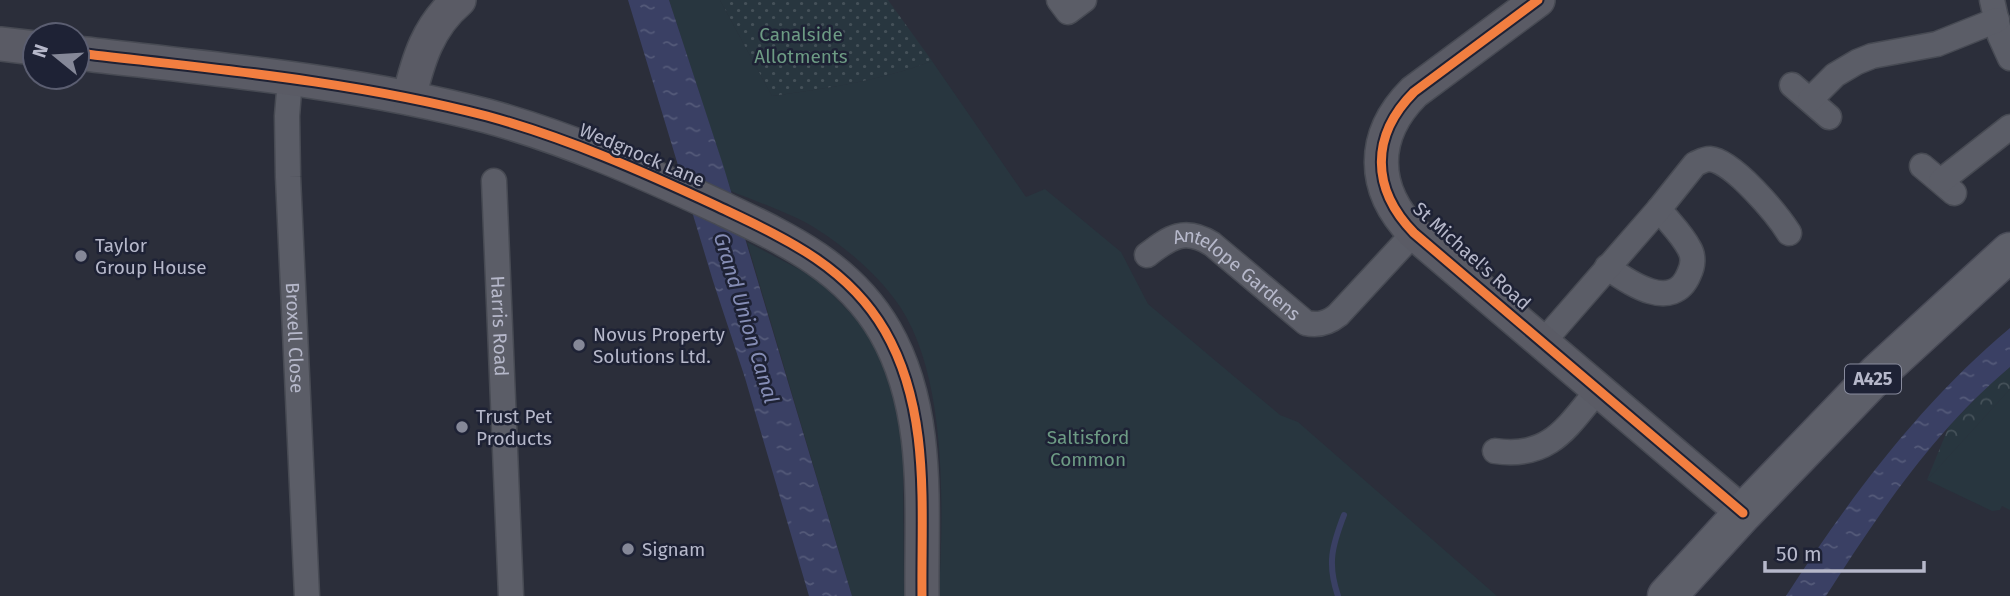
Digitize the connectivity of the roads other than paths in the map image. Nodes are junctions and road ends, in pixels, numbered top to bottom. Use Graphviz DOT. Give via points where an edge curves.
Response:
graph roads {
  1 [pos="459,0"];
  2 [pos="1059,0"];
  3 [pos="1084,0"];
  4 [pos="1538,0"];
  5 [pos="1998,9"];
  6 [pos="0,44"];
  7 [pos="21,46"];
  8 [pos="91,54"];
  9 [pos="2010,58"];
  10 [pos="290,79"];
  11 [pos="409,98"];
  12 [pos="1829,117"];
  13 [pos="2010,127"];
  14 [pos="1939,180"];
  15 [pos="494,181"];
  16 [pos="1659,209"];
  17 [pos="1414,233"];
  18 [pos="1789,233"];
  19 [pos="2010,252"];
  20 [pos="1147,255"];
  21 [pos="1607,267"];
  22 [pos="1543,342"];
  23 [pos="1598,390"];
  24 [pos="1495,451"];
  25 [pos="1743,513"];
  26 [pos="307,596"];
  27 [pos="511,596"];
  28 [pos="922,596"];
  29 [pos="1667,596"];
  1 -- 11 [label="street" via="428,38"];
  2 -- 3 [label="street" via="1068,12"];
  4 -- 17 [label="street, St Michael's Road" via="1414,92 1392,120 1382,149 1383,178 1393,207"];
  5 -- 9 [label="street"];
  5 -- 12 [label="street" via="1937,44 1872,56 1801,93"];
  6 -- 7 [label="street"];
  8 -- 10 [label="street, Wedgnock Lane"];
  10 -- 11 [label="street, Wedgnock Lane"];
  10 -- 26 [label="street, Broxell Close" via="287,139"];
  11 -- 28 [label="street, Wedgnock Lane" via="527,128 643,172 798,246 852,290 884,329 910,388 919,447"];
  13 -- 14 [label="street"];
  15 -- 27 [label="street, Harris Road"];
  16 -- 18 [label="street" via="1695,164 1710,159 1761,195"];
  16 -- 21 [label="street"];
  16 -- 21 [label="street" via="1690,249 1693,260 1680,288 1656,294"];
  17 -- 20 [label="street, Antelope Gardens" via="1339,315 1322,324 1306,323 1212,244 1196,236 1174,237"];
  17 -- 22 [label="street, St Michael's Road"];
  19 -- 25 [label="main road, A425" via="1878,373"];
  21 -- 22 [label="street"];
  22 -- 23 [label="street, St Michael's Road"];
  23 -- 24 [label="street" via="1553,441 1524,452"];
  23 -- 25 [label="street, St Michael's Road"];
  25 -- 29 [label="main road, A425"];
}
